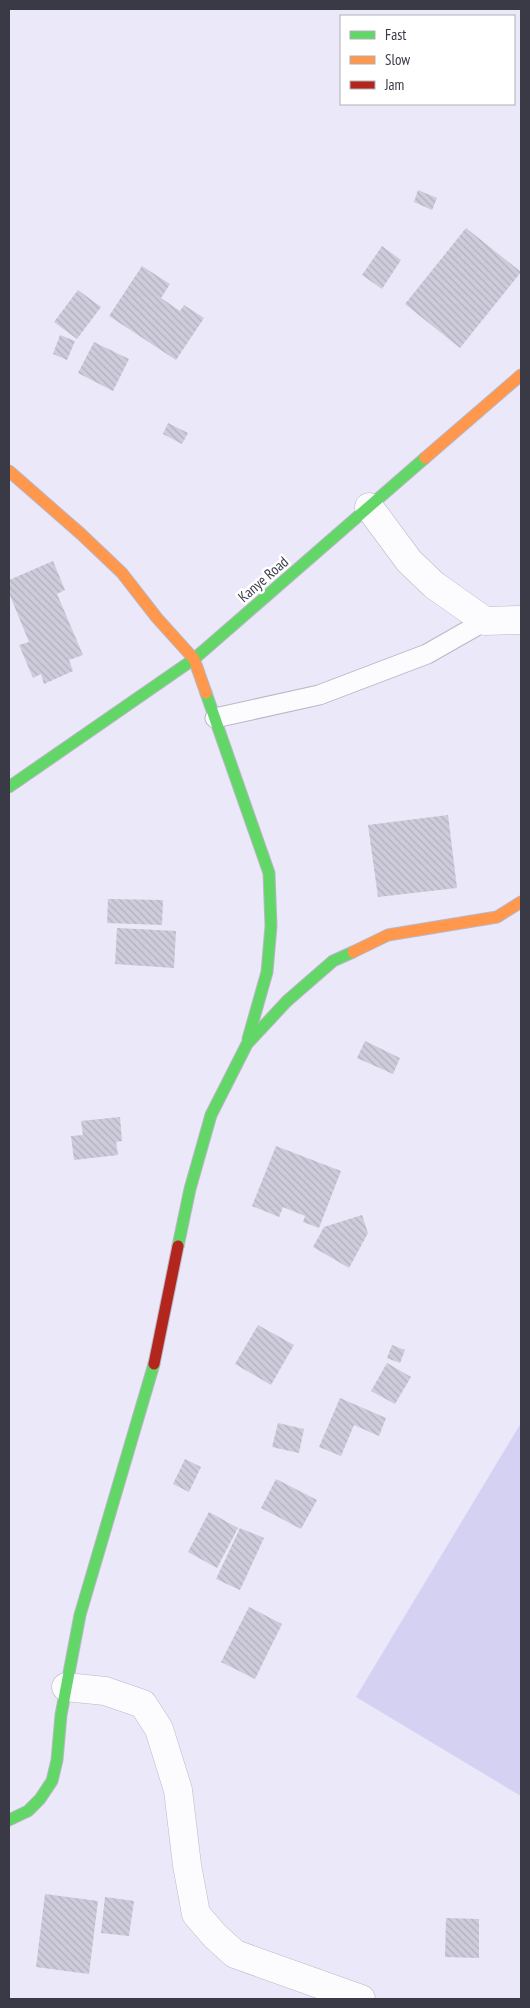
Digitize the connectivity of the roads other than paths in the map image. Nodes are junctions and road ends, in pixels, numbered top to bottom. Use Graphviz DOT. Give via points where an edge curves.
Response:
graph roads {
  1 [pos="521,375"];
  2 [pos="13,481"];
  3 [pos="369,507"];
  4 [pos="521,620"];
  5 [pos="485,621"];
  6 [pos="194,659"];
  7 [pos="215,718"];
  8 [pos="9,787"];
  9 [pos="521,902"];
  10 [pos="247,1044"];
  11 [pos="66,1687"];
  12 [pos="9,1820"];
  13 [pos="361,1999"];
  1 -- 3 [label="street, Kanye Road"];
  2 -- 6 [label="street" via="82,534 122,573"];
  3 -- 5 [label="street" via="409,561 434,586"];
  3 -- 6 [label="street, Kanye Road"];
  4 -- 5 [label="street"];
  5 -- 7 [label="lane" via="426,654 319,695"];
  6 -- 7 [label="street"];
  6 -- 8 [label="street, Kanye Road"];
  7 -- 10 [label="street" via="269,873 272,926 267,972"];
  9 -- 10 [label="street" via="497,917 388,935 333,961 287,1001"];
  10 -- 11 [label="street" via="212,1115 190,1189 154,1366 80,1615"];
  11 -- 12 [label="street" via="52,1782 28,1811"];
  11 -- 13 [label="street" via="104,1691 143,1704 159,1730 178,1790 196,1914 215,1936 235,1954"];
}
